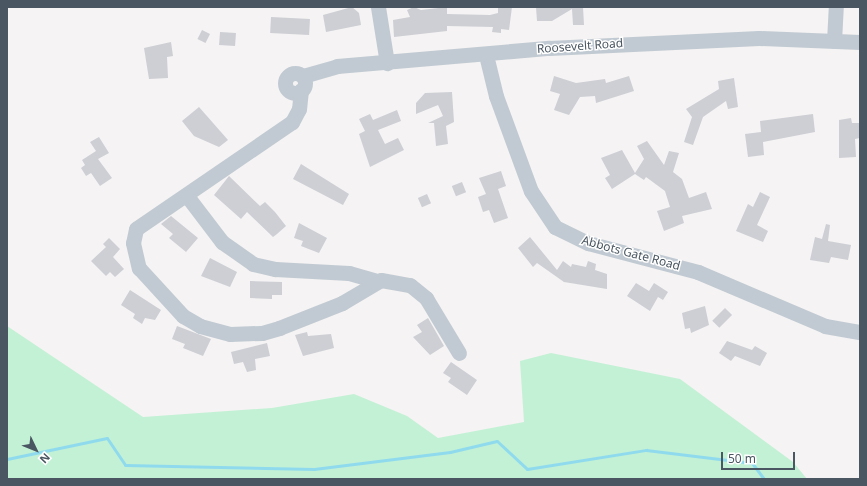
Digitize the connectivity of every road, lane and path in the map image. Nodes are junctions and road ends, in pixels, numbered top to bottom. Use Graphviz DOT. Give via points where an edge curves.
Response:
graph roads {
  1 [pos="378,7"];
  2 [pos="836,7"];
  3 [pos="834,41"];
  4 [pos="860,42"];
  5 [pos="486,54"];
  6 [pos="387,63"];
  7 [pos="186,196"];
  8 [pos="377,281"];
  9 [pos="860,332"];
  10 [pos="459,353"];
  1 -- 6 [label="street"];
  2 -- 3 [label="street"];
  3 -- 4 [label="street, Roosevelt Road"];
  3 -- 5 [label="street, Roosevelt Road" via="713,39"];
  5 -- 6 [label="street, Roosevelt Road"];
  5 -- 9 [label="street, Abbots Gate Road" via="496,96 531,191 555,227 588,243 698,272 825,326"];
  6 -- 7 [label="street, Roosevelt Road" via="337,66 302,83 298,109 292,122"];
  7 -- 8 [label="street" via="222,242 253,264 282,270 349,273"];
  7 -- 8 [label="street" via="136,229 134,250 139,268 151,285 169,305 200,326 230,334 262,333 342,303"];
  8 -- 10 [label="street" via="402,283 419,291"];
}
